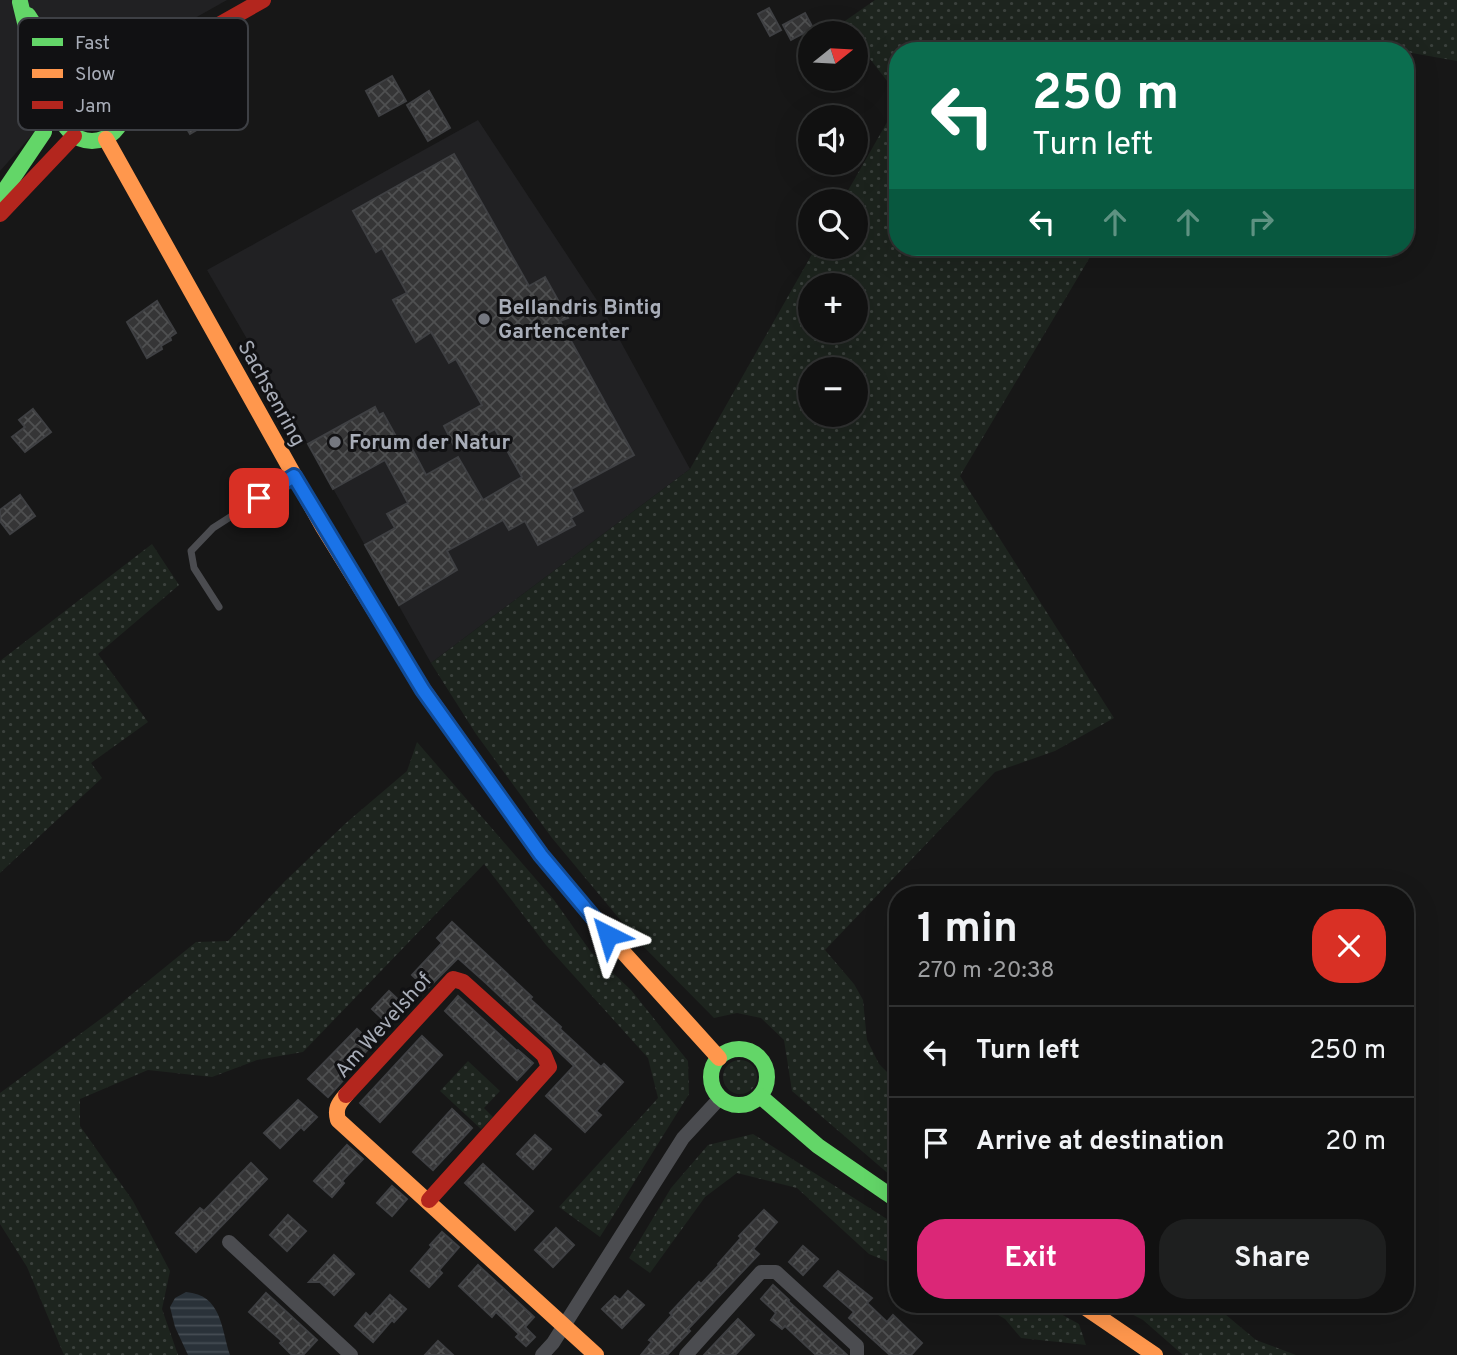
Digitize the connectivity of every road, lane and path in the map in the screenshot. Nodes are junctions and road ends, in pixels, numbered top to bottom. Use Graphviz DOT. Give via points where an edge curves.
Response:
graph roads {
  1 [pos="263,0"];
  2 [pos="19,1"];
  3 [pos="23,18"];
  4 [pos="30,18"];
  5 [pos="231,18"];
  6 [pos="43,130"];
  7 [pos="67,130"];
  8 [pos="116,130"];
  9 [pos="74,136"];
  10 [pos="106,139"];
  11 [pos="0,197"];
  12 [pos="0,214"];
  13 [pos="294,476"];
  14 [pos="219,607"];
  15 [pos="719,1058"];
  16 [pos="760,1096"];
  17 [pos="720,1098"];
  18 [pos="889,1195"];
  19 [pos="429,1200"];
  20 [pos="229,1242"];
  21 [pos="1093,1313"];
  22 [pos="564,1325"];
  23 [pos="351,1355"];
  24 [pos="542,1355"];
  25 [pos="596,1355"];
  26 [pos="685,1355"];
  27 [pos="857,1355"];
  28 [pos="1155,1355"];
  1 -- 5 [label="street"];
  2 -- 3 [label="street"];
  2 -- 4 [label="street"];
  6 -- 11 [label="street"];
  7 -- 9 [label="street"];
  8 -- 10 [label="street"];
  9 -- 10 [label="street" via="93,142"];
  9 -- 12 [label="street"];
  10 -- 13 [label="street, Sachsenring"];
  13 -- 14 [label="lane" via="213,528 191,551 194,568"];
  13 -- 15 [label="street, Sachsenring" via="423,690 541,855"];
  15 -- 16 [label="street" via="735,1049 759,1057 767,1072"];
  15 -- 17 [label="street" via="712,1078"];
  16 -- 17 [label="street" via="740,1105"];
  16 -- 18 [label="street" via="818,1146"];
  17 -- 22 [label="street" via="683,1138"];
  19 -- 19 [label="street, Am Wevelshof" via="338,1119 336,1111 453,979 463,982 544,1055 549,1067"];
  19 -- 22 [label="street, Am Wevelshof"];
  20 -- 23 [label="street"];
  21 -- 28 [label="street"];
  22 -- 24 [label="street"];
  22 -- 25 [label="street, Am Wevelshof"];
  26 -- 27 [label="street" via="761,1272 776,1272 857,1346"];
}
